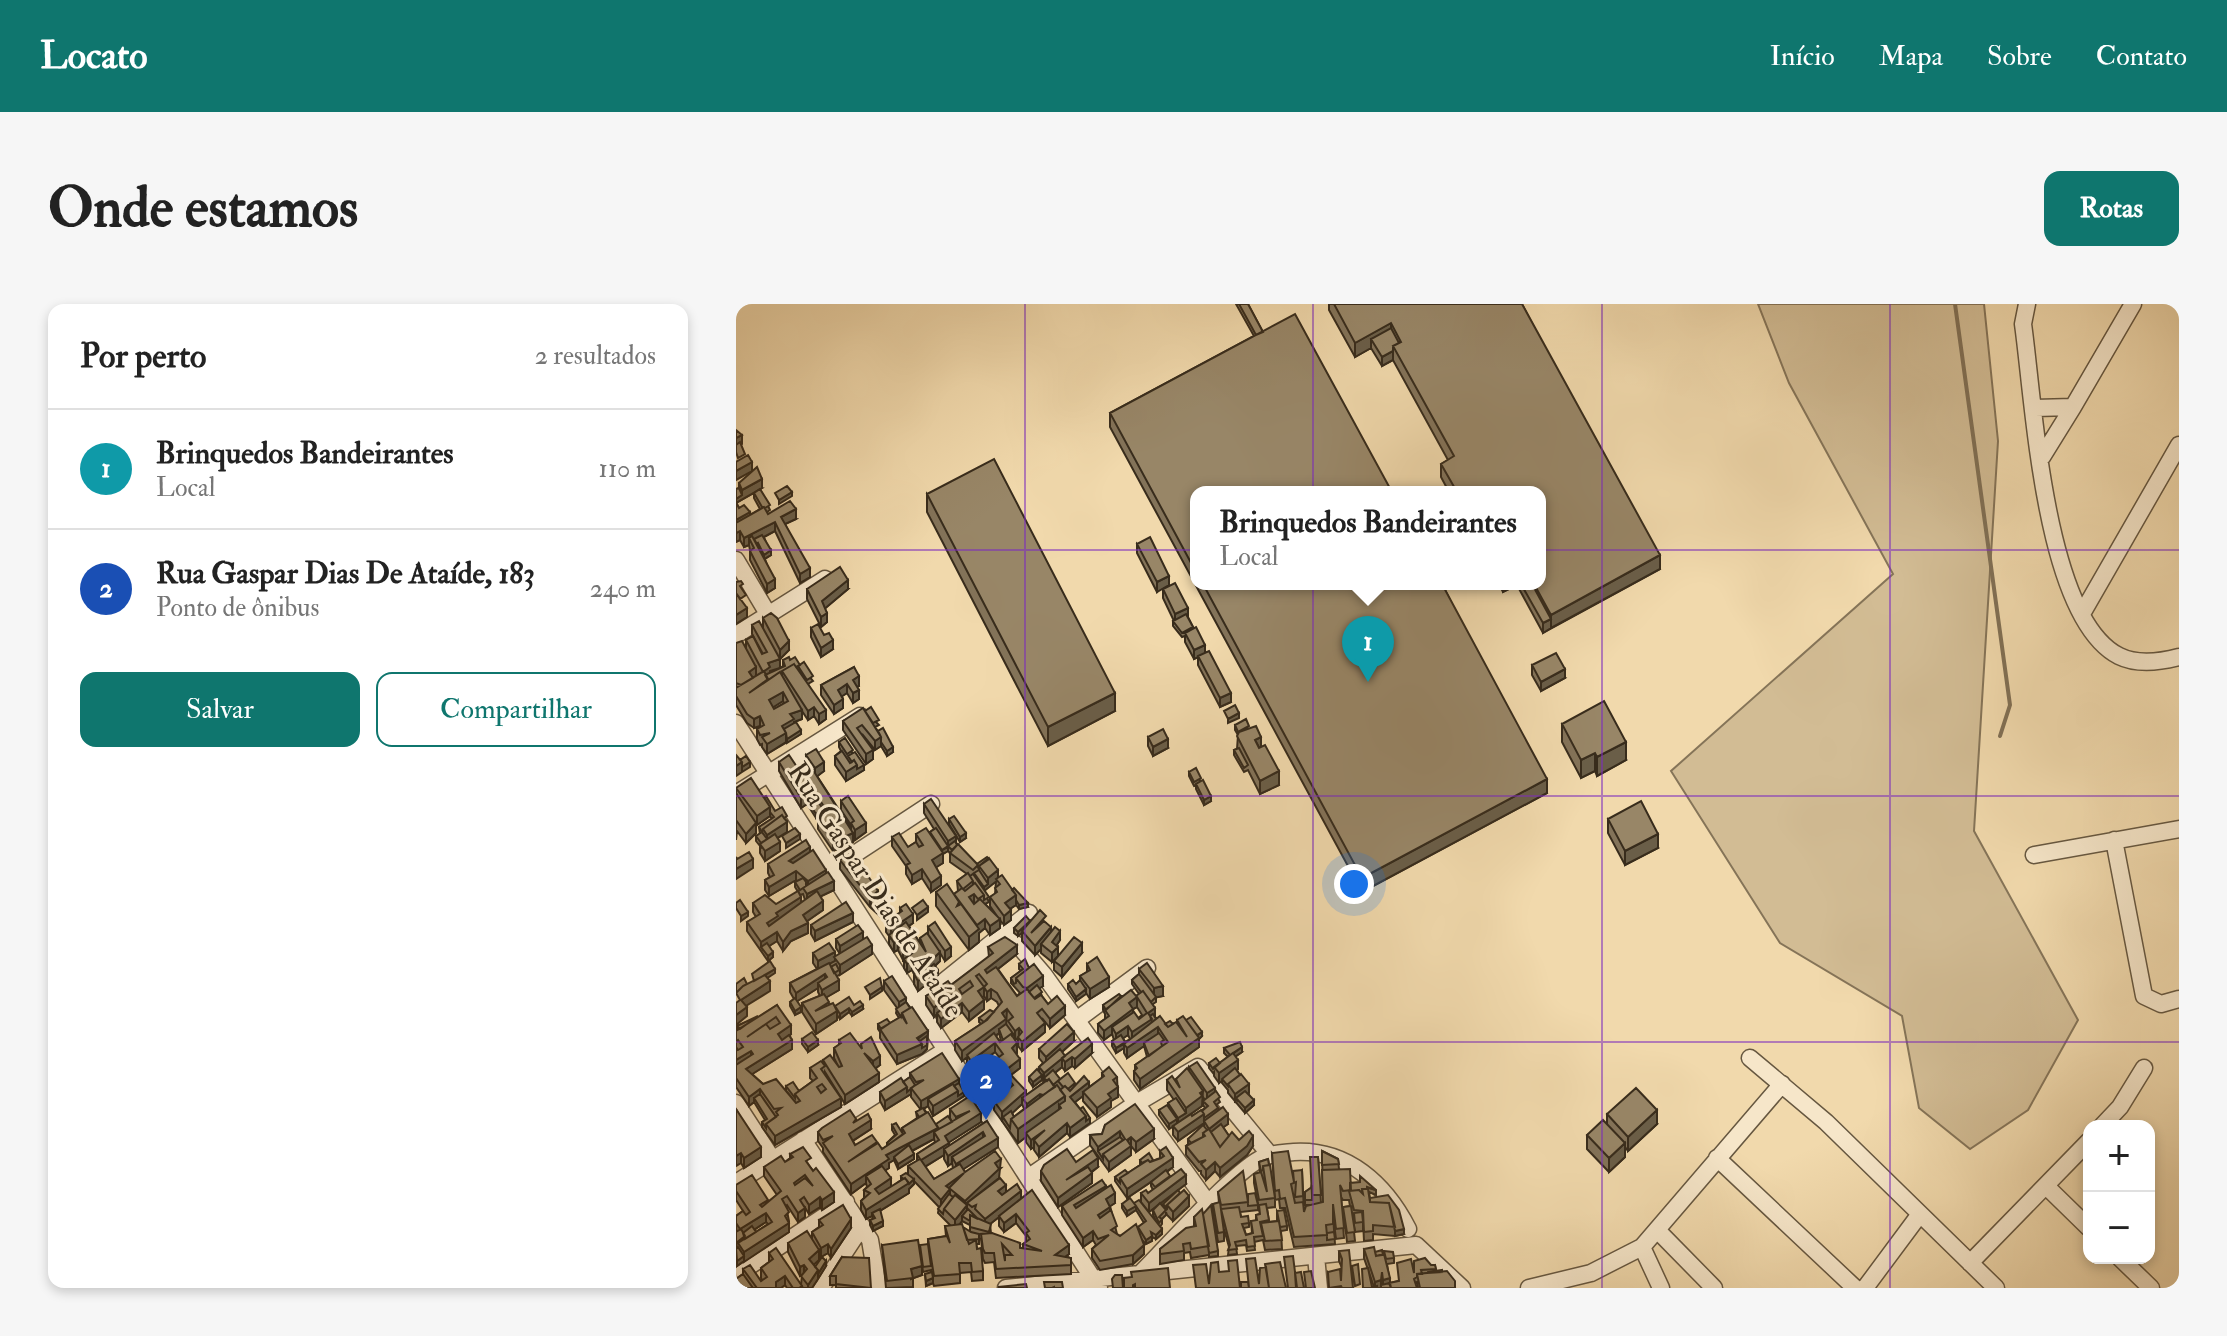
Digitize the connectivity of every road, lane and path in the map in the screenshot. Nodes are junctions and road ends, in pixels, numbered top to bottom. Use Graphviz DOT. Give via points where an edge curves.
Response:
graph roads {
  1 [pos="2027,304"];
  2 [pos="2133,304"];
  3 [pos="2073,407"];
  4 [pos="2035,408"];
  5 [pos="2179,445"];
  6 [pos="2042,457"];
  7 [pos="736,560"];
  8 [pos="834,574"];
  9 [pos="2083,612"];
  10 [pos="768,614"];
  11 [pos="736,635"];
  12 [pos="2179,657"];
  13 [pos="864,713"];
  14 [pos="736,723"];
  15 [pos="769,773"];
  16 [pos="736,794"];
  17 [pos="931,804"];
  18 [pos="2179,829"];
  19 [pos="2114,840"];
  20 [pos="2034,855"];
  21 [pos="830,870"];
  22 [pos="1029,913"];
  23 [pos="1003,936"];
  24 [pos="1147,968"];
  25 [pos="2179,999"];
  26 [pos="916,1004"];
  27 [pos="1078,1019"];
  28 [pos="946,1050"];
  29 [pos="1750,1058"];
  30 [pos="2144,1068"];
  31 [pos="1782,1084"];
  32 [pos="736,1103"];
  33 [pos="1135,1104"];
  34 [pos="2108,1120"];
  35 [pos="803,1140"];
  36 [pos="2083,1148"];
  37 [pos="1270,1155"];
  38 [pos="1717,1158"];
  39 [pos="773,1160"];
  40 [pos="1029,1177"];
  41 [pos="736,1183"];
  42 [pos="2047,1187"];
  43 [pos="846,1202"];
  44 [pos="1210,1206"];
  45 [pos="1920,1214"];
  46 [pos="2083,1222"];
  47 [pos="862,1226"];
  48 [pos="1408,1229"];
  49 [pos="1659,1232"];
  50 [pos="1642,1247"];
  51 [pos="1316,1256"];
  52 [pos="1970,1263"];
  53 [pos="2126,1264"];
  54 [pos="736,1275"];
  55 [pos="1139,1275"];
  56 [pos="1097,1284"];
  57 [pos="821,1288"];
  58 [pos="878,1288"];
  59 [pos="1006,1288"];
  60 [pos="1319,1288"];
  61 [pos="1462,1288"];
  62 [pos="1529,1288"];
  63 [pos="1661,1288"];
  64 [pos="1714,1288"];
  65 [pos="1855,1288"];
  66 [pos="1865,1288"];
  67 [pos="1996,1288"];
  68 [pos="2151,1288"];
  1 -- 4 [label="street" via="2023,324"];
  2 -- 3 [label="street"];
  3 -- 4 [label="street"];
  3 -- 6 [label="street"];
  4 -- 6 [label="street"];
  5 -- 9 [label="street"];
  6 -- 9 [label="street" via="2053,540"];
  7 -- 10 [label="street"];
  8 -- 10 [label="street"];
  9 -- 12 [label="street" via="2090,630 2117,655 2150,662"];
  10 -- 11 [label="street"];
  13 -- 15 [label="street"];
  14 -- 15 [label="street, Rua Gaspar Dias de Ataíde"];
  15 -- 16 [label="street"];
  15 -- 21 [label="street, Rua Gaspar Dias de Ataíde"];
  17 -- 21 [label="street"];
  18 -- 19 [label="street"];
  19 -- 20 [label="street"];
  19 -- 25 [label="street" via="2144,996 2161,1004"];
  21 -- 26 [label="street, Rua Gaspar Dias de Ataíde"];
  22 -- 23 [label="street"];
  23 -- 26 [label="street"];
  23 -- 27 [label="street" via="1020,947"];
  24 -- 27 [label="street"];
  26 -- 28 [label="street, Rua Gaspar Dias de Ataíde"];
  27 -- 33 [label="street"];
  28 -- 35 [label="street"];
  28 -- 40 [label="street, Rua Gaspar Dias de Ataíde"];
  29 -- 31 [label="street"];
  30 -- 34 [label="street"];
  31 -- 38 [label="street"];
  31 -- 45 [label="street"];
  32 -- 39 [label="street"];
  33 -- 37 [label="street" via="1192,1068 1202,1068"];
  33 -- 40 [label="street"];
  33 -- 44 [label="street"];
  35 -- 39 [label="street"];
  35 -- 43 [label="street"];
  36 -- 42 [label="street"];
  37 -- 44 [label="street"];
  37 -- 48 [label="street" via="1318,1153 1346,1162 1382,1190"];
  38 -- 49 [label="street"];
  38 -- 65 [label="street"];
  39 -- 41 [label="street"];
  40 -- 56 [label="street, Rua Gaspar Dias de Ataíde"];
  42 -- 46 [label="street"];
  42 -- 52 [label="street"];
  43 -- 47 [label="street"];
  43 -- 54 [label="street"];
  44 -- 55 [label="street"];
  45 -- 52 [label="street"];
  45 -- 66 [label="street"];
  47 -- 57 [label="street"];
  47 -- 58 [label="street" via="874,1253"];
  49 -- 50 [label="street"];
  49 -- 64 [label="street"];
  50 -- 62 [label="street" via="1591,1273"];
  50 -- 63 [label="street"];
  51 -- 55 [label="street"];
  51 -- 60 [label="street"];
  51 -- 61 [label="street" via="1416,1245"];
  52 -- 67 [label="street"];
  53 -- 68 [label="street"];
  55 -- 56 [label="street"];
  56 -- 59 [label="street"];
}
